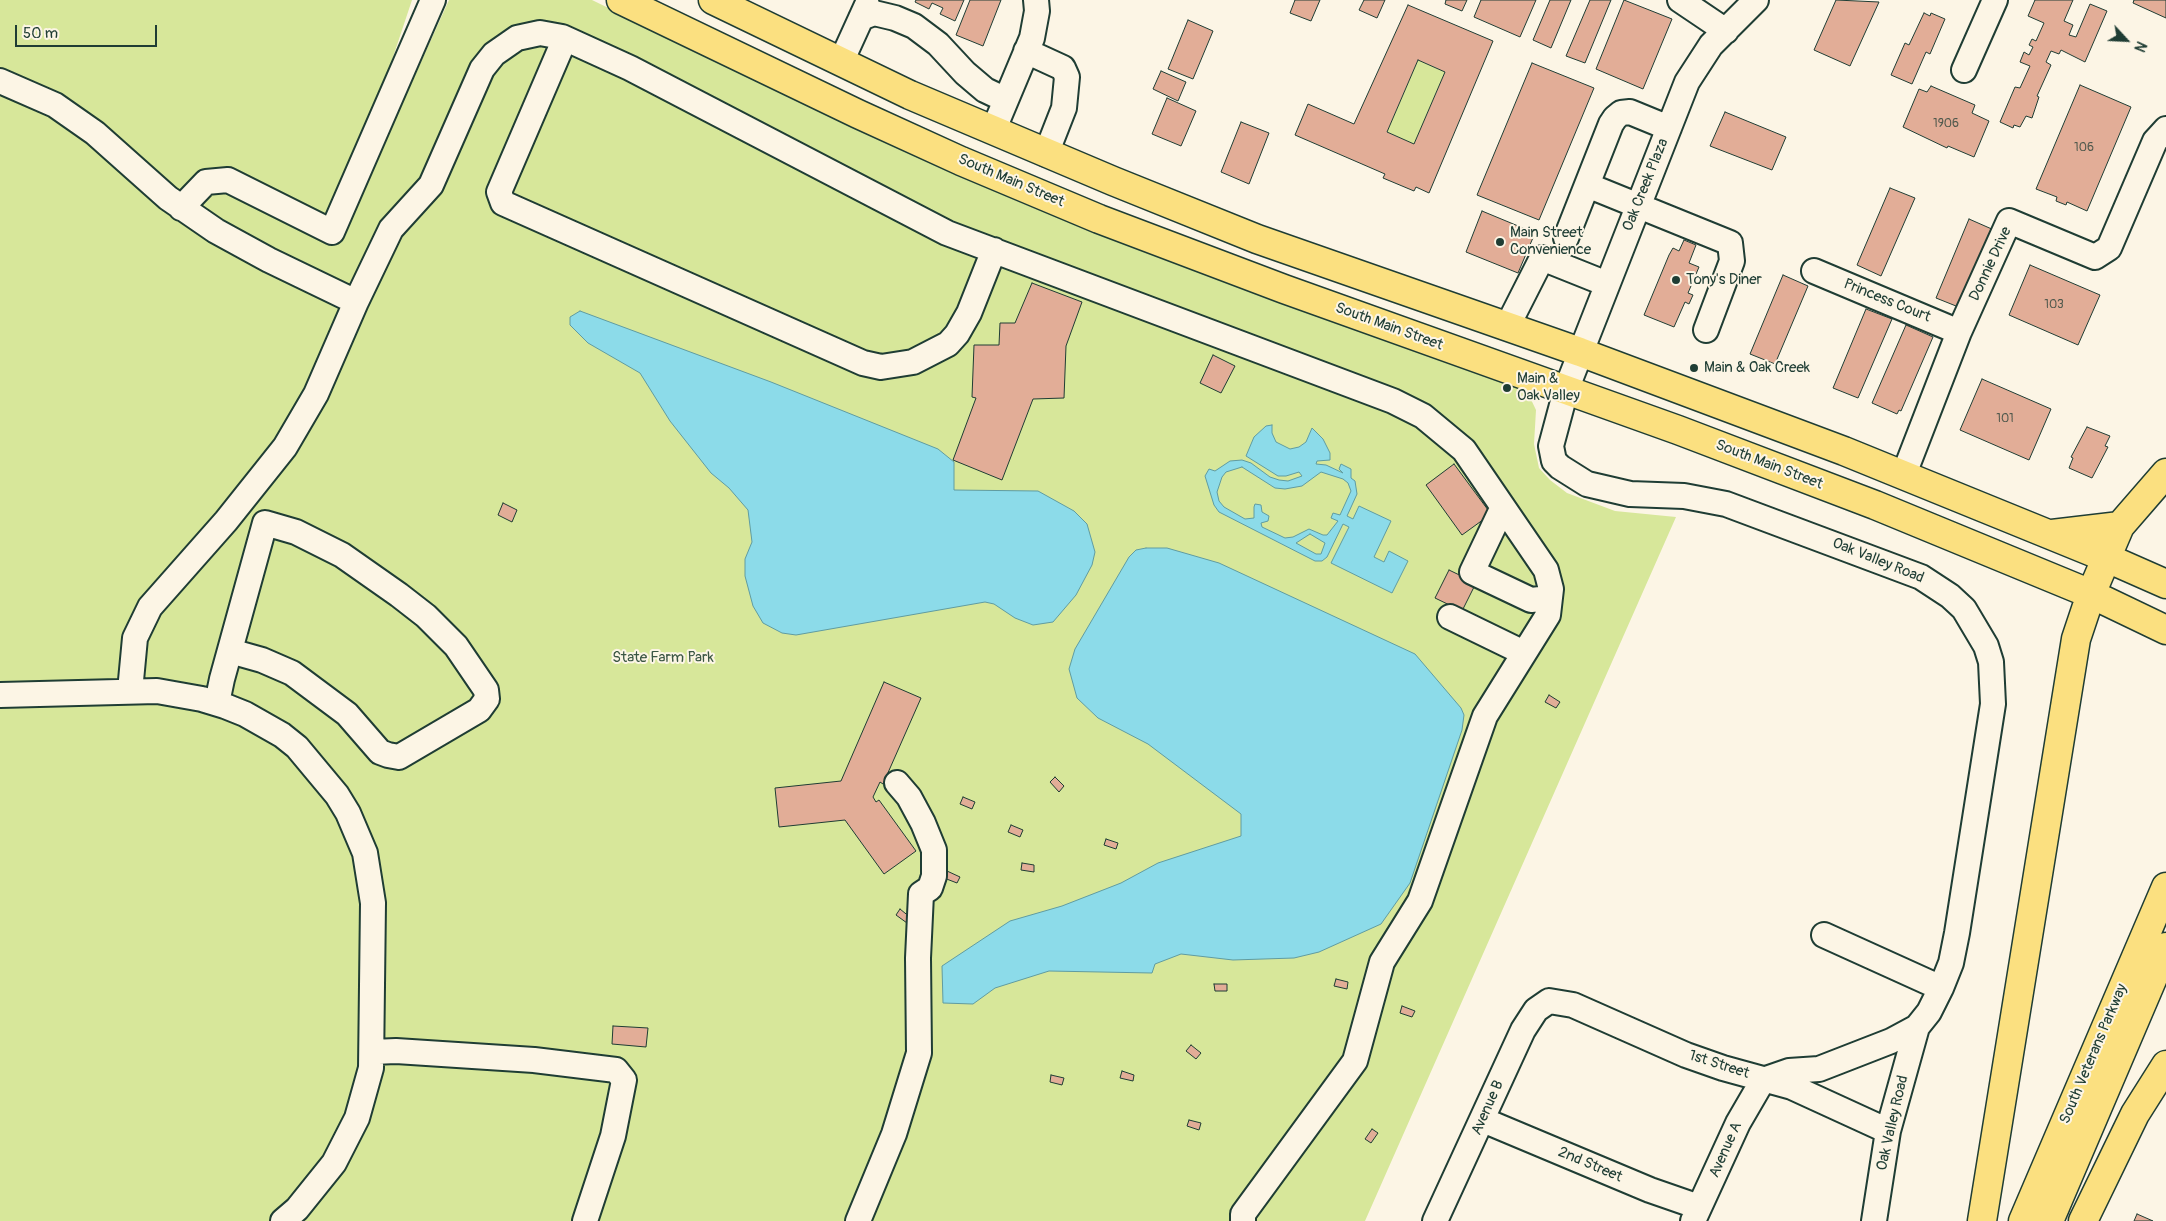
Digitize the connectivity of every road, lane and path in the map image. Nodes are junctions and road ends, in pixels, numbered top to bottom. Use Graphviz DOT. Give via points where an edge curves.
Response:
graph roads {
  1 [pos="433,0"];
  2 [pos="621,0"];
  3 [pos="713,0"];
  4 [pos="1036,0"];
  5 [pos="1680,0"];
  6 [pos="1756,0"];
  7 [pos="1995,0"];
  8 [pos="746,8"];
  9 [pos="865,9"];
  10 [pos="1726,31"];
  11 [pos="562,37"];
  12 [pos="1026,51"];
  13 [pos="841,62"];
  14 [pos="1964,70"];
  15 [pos="0,81"];
  16 [pos="1006,100"];
  17 [pos="1668,128"];
  18 [pos="2166,129"];
  19 [pos="993,131"];
  20 [pos="1048,154"];
  21 [pos="1587,185"];
  22 [pos="1034,191"];
  23 [pos="1638,206"];
  24 [pos="181,208"];
  25 [pos="1566,238"];
  26 [pos="994,250"];
  27 [pos="1814,271"];
  28 [pos="1607,284"];
  29 [pos="356,302"];
  30 [pos="1507,327"];
  31 [pos="1706,330"];
  32 [pos="1959,332"];
  33 [pos="1580,352"];
  34 [pos="1566,390"];
  35 [pos="2166,473"];
  36 [pos="1904,474"];
  37 [pos="1502,509"];
  38 [pos="2120,526"];
  39 [pos="2049,534"];
  40 [pos="2108,558"];
  41 [pos="2166,584"];
  42 [pos="2091,594"];
  43 [pos="1550,598"];
  44 [pos="1450,617"];
  45 [pos="2166,630"];
  46 [pos="230,651"];
  47 [pos="1524,653"];
  48 [pos="130,691"];
  49 [pos="0,695"];
  50 [pos="217,703"];
  51 [pos="897,783"];
  52 [pos="2166,887"];
  53 [pos="1824,935"];
  54 [pos="2166,948"];
  55 [pos="1941,988"];
  56 [pos="1549,1001"];
  57 [pos="1917,1027"];
  58 [pos="372,1052"];
  59 [pos="2166,1065"];
  60 [pos="1763,1080"];
  61 [pos="1483,1120"];
  62 [pos="1888,1131"];
  63 [pos="1696,1214"];
  64 [pos="284,1221"];
  65 [pos="585,1221"];
  66 [pos="858,1221"];
  67 [pos="1243,1221"];
  68 [pos="1435,1221"];
  69 [pos="1874,1221"];
  70 [pos="1982,1221"];
  71 [pos="2023,1221"];
  72 [pos="2049,1221"];
  73 [pos="2083,1221"];
  1 -- 24 [label="street" via="332,232 228,180 206,182"];
  2 -- 22 [label="highway, South Main Street" via="858,114"];
  3 -- 8 [label="highway"];
  4 -- 12 [label="street" via="1035,21"];
  5 -- 10 [label="street"];
  6 -- 10 [label="street, Oak Creek Plaza"];
  7 -- 14 [label="street"];
  8 -- 13 [label="highway"];
  9 -- 13 [label="street"];
  9 -- 16 [label="street" via="914,26 938,44 985,90"];
  10 -- 17 [label="street, Oak Creek Plaza" via="1698,62"];
  11 -- 26 [label="street" via="630,68 947,233"];
  11 -- 26 [label="street" via="560,50 499,192 503,203 863,363 881,367 913,362 948,344 969,313"];
  11 -- 29 [label="street" via="540,33 517,38 494,54 482,69 431,185 392,229"];
  12 -- 16 [label="street"];
  12 -- 20 [label="street" via="1063,68 1067,77 1064,108"];
  13 -- 19 [label="highway"];
  15 -- 24 [label="street" via="55,105 95,133"];
  16 -- 19 [label="street"];
  17 -- 21 [label="street" via="1630,112 1621,114 1611,124"];
  17 -- 23 [label="street, Oak Creek Plaza"];
  18 -- 32 [label="street, Donnie Drive" via="2154,142 2109,248 2095,257 2009,221"];
  19 -- 20 [label="highway"];
  20 -- 22 [label="highway"];
  20 -- 30 [label="highway" via="1257,239"];
  21 -- 23 [label="street"];
  21 -- 25 [label="street"];
  22 -- 34 [label="highway, South Main Street" via="1267,283"];
  23 -- 28 [label="street, Oak Creek Plaza"];
  23 -- 31 [label="street" via="1730,243 1732,261"];
  24 -- 29 [label="street" via="269,260"];
  26 -- 37 [label="street" via="1393,401 1423,416 1464,450"];
  27 -- 32 [label="street, Princess Court"];
  28 -- 30 [label="street" via="1542,258"];
  28 -- 33 [label="street, Oak Creek Plaza"];
  29 -- 48 [label="street" via="316,394 285,446 226,521 150,607 135,638"];
  30 -- 33 [label="highway"];
  32 -- 36 [label="street, Donnie Drive"];
  33 -- 34 [label="street, Oak Creek Plaza"];
  33 -- 36 [label="highway"];
  34 -- 42 [label="highway, South Main Street" via="1875,504"];
  34 -- 55 [label="street, Oak Valley Road" via="1551,446 1554,461 1571,476 1588,484 1630,494 1684,496 1726,504 1872,557 1939,587 1964,609 1976,627 1991,662 1992,704 1957,933 1951,963"];
  35 -- 38 [label="highway"];
  36 -- 39 [label="highway"];
  37 -- 43 [label="street" via="1546,570"];
  37 -- 43 [label="street" via="1472,572 1531,600"];
  38 -- 39 [label="highway"];
  38 -- 40 [label="highway"];
  39 -- 40 [label="highway"];
  40 -- 41 [label="highway"];
  40 -- 42 [label="highway"];
  42 -- 45 [label="highway, South Main Street"];
  42 -- 70 [label="highway" via="2076,639"];
  43 -- 47 [label="street" via="1548,615"];
  44 -- 47 [label="street"];
  46 -- 46 [label="street" via="265,523 296,532 342,555 426,616 456,646 486,690 487,700 479,710 399,757 388,755 380,752 347,714 292,673"];
  46 -- 50 [label="street"];
  47 -- 67 [label="street" via="1485,716 1420,901 1382,962 1355,1061 1243,1214"];
  48 -- 49 [label="street"];
  48 -- 50 [label="street" via="157,691"];
  50 -- 58 [label="street" via="245,714 297,746 337,795 357,830 365,853 373,903"];
  51 -- 66 [label="street" via="923,823 934,850 934,876 930,888 921,894 919,1053 894,1134"];
  52 -- 71 [label="highway, South Veterans Parkway"];
  53 -- 55 [label="street"];
  54 -- 72 [label="highway, South Veterans Parkway"];
  55 -- 57 [label="street, Oak Valley Road"];
  56 -- 60 [label="street, 1st Street" via="1573,1005 1686,1055"];
  56 -- 61 [label="street, Avenue B" via="1536,1010 1523,1030"];
  57 -- 60 [label="street, Oak Valley Road" via="1818,1069 1789,1071"];
  57 -- 62 [label="street, Oak Valley Road"];
  58 -- 64 [label="street" via="372,1068 365,1095 347,1141 334,1163"];
  58 -- 65 [label="street" via="534,1060 616,1070 624,1080 613,1136"];
  59 -- 73 [label="highway" via="2135,1114"];
  60 -- 62 [label="street, 1st Street" via="1792,1087"];
  60 -- 63 [label="street, Avenue A" via="1738,1123"];
  61 -- 63 [label="street, 2nd Street" via="1650,1190"];
  61 -- 68 [label="street, Avenue B"];
  62 -- 69 [label="street, Oak Valley Road"];
}
